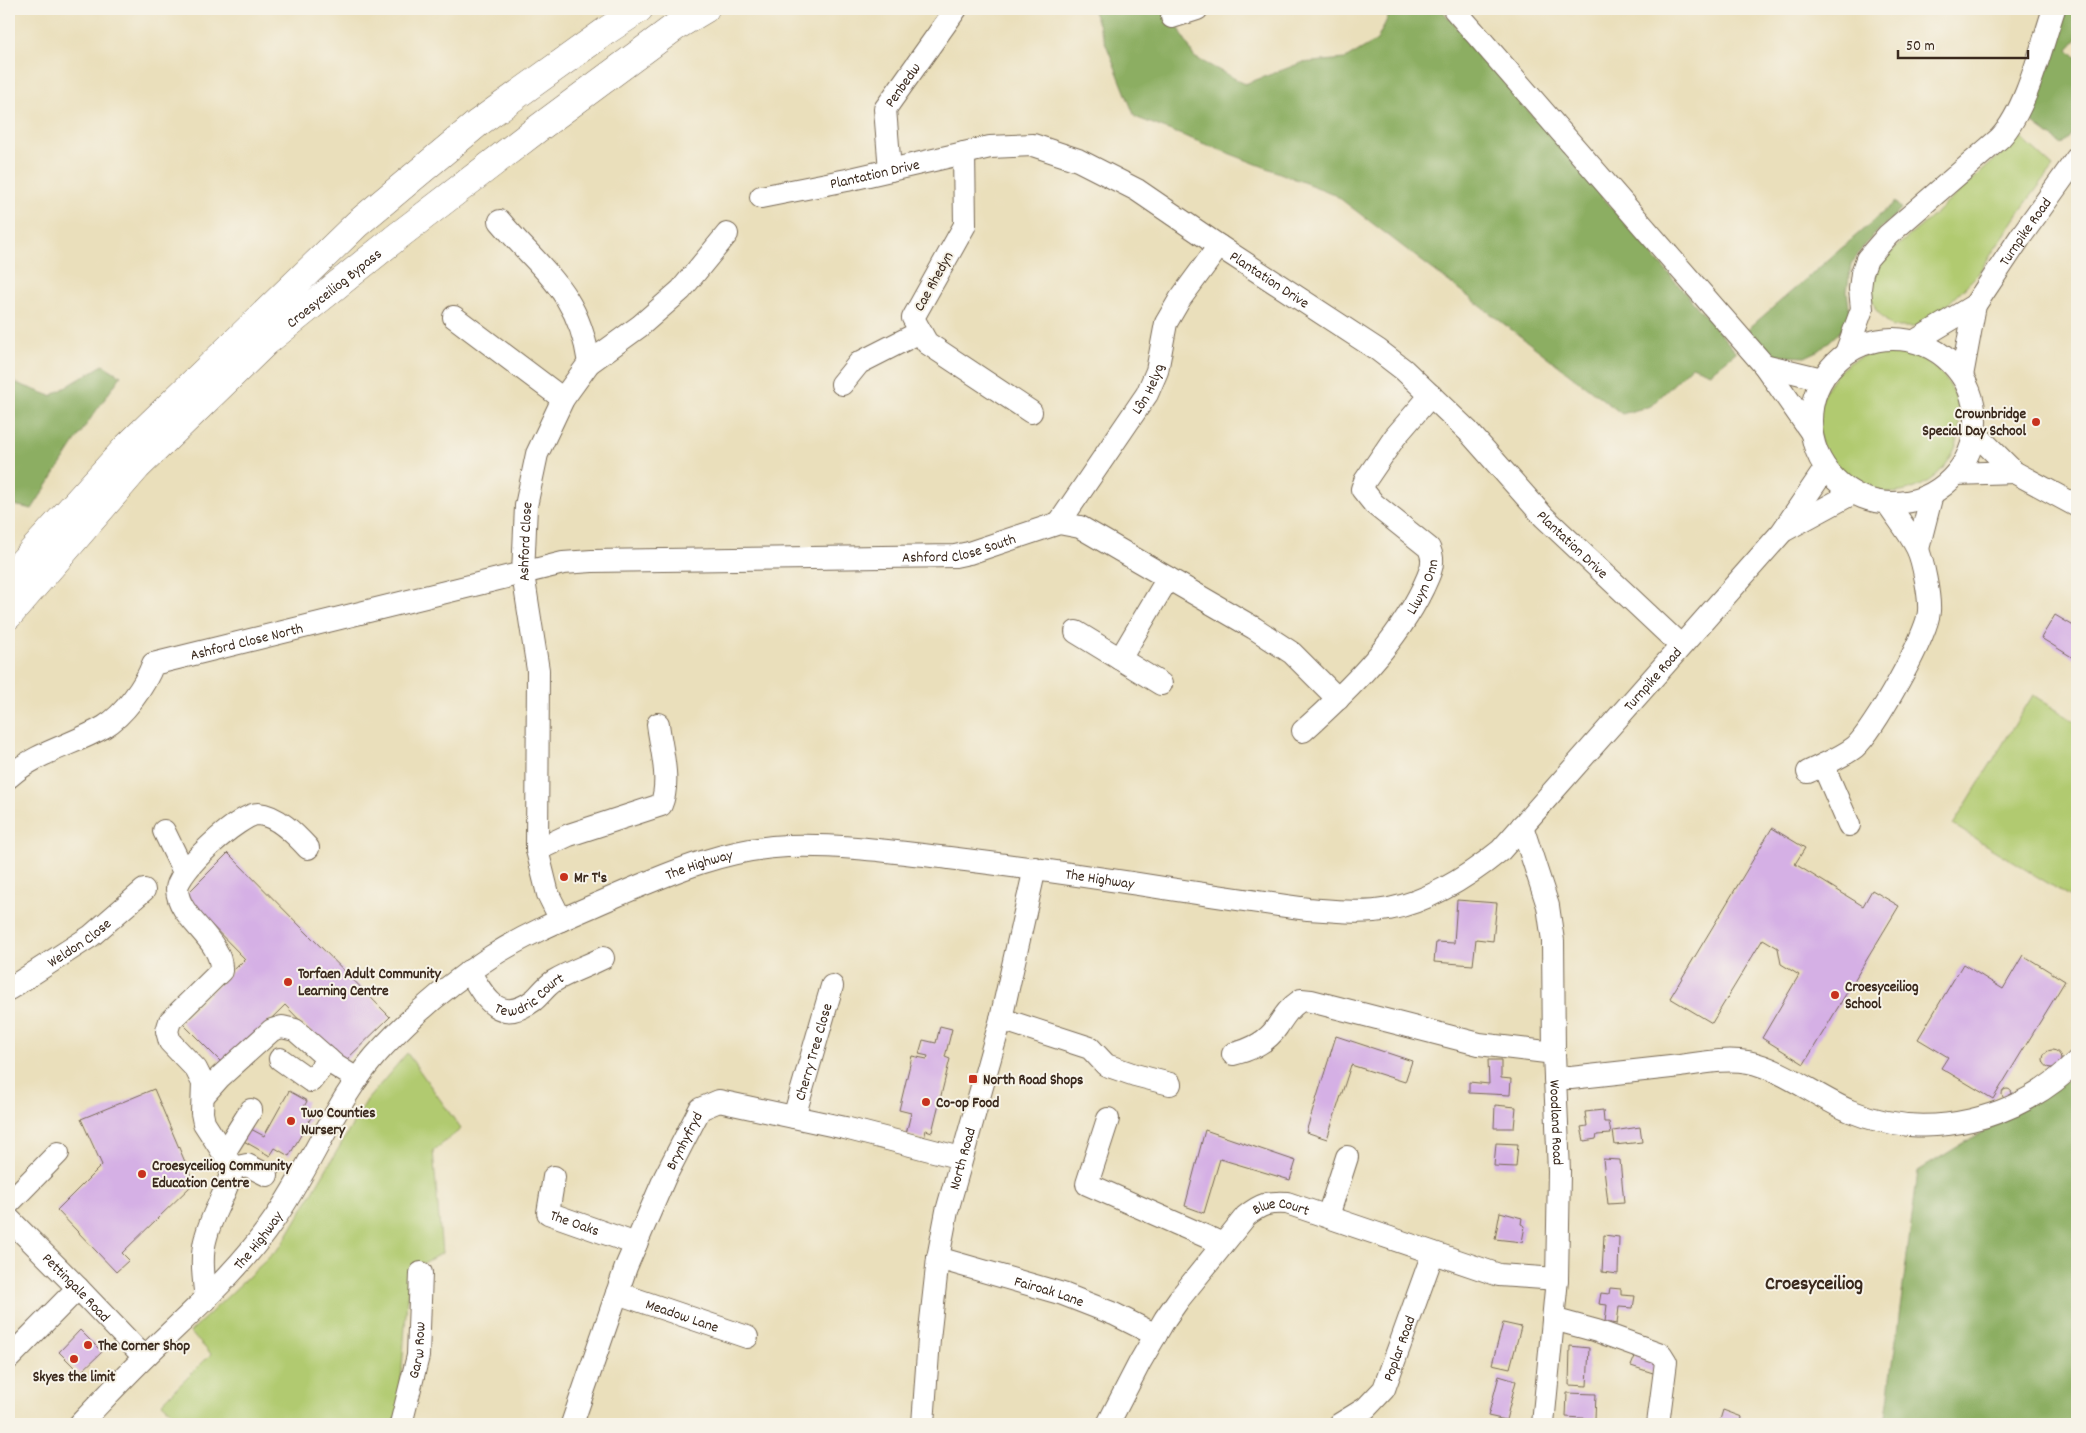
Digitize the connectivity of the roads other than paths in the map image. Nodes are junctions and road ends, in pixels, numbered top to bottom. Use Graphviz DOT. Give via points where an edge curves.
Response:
graph roads {
  1 [pos="639,9"];
  2 [pos="705,9"];
  3 [pos="956,9"];
  4 [pos="1197,9"];
  5 [pos="1454,9"];
  6 [pos="2054,9"];
  7 [pos="1172,17"];
  8 [pos="964,153"];
  9 [pos="2077,158"];
  10 [pos="890,170"];
  11 [pos="761,197"];
  12 [pos="500,220"];
  13 [pos="727,234"];
  14 [pos="1219,246"];
  15 [pos="1975,305"];
  16 [pos="1862,309"];
  17 [pos="454,317"];
  18 [pos="920,332"];
  19 [pos="1889,338"];
  20 [pos="1915,342"];
  21 [pos="1846,353"];
  22 [pos="589,363"];
  23 [pos="1764,365"];
  24 [pos="1962,376"];
  25 [pos="1822,379"];
  26 [pos="842,384"];
  27 [pos="1431,395"];
  28 [pos="563,399"];
  29 [pos="1031,412"];
  30 [pos="1811,432"];
  31 [pos="1974,433"];
  32 [pos="1825,468"];
  33 [pos="2014,472"];
  34 [pos="1956,474"];
  35 [pos="1853,493"];
  36 [pos="1932,494"];
  37 [pos="1888,504"];
  38 [pos="2077,506"];
  39 [pos="1059,523"];
  40 [pos="1782,532"];
  41 [pos="1918,549"];
  42 [pos="523,574"];
  43 [pos="9,577"];
  44 [pos="1168,578"];
  45 [pos="9,615"];
  46 [pos="1076,632"];
  47 [pos="1680,645"];
  48 [pos="1120,659"];
  49 [pos="1161,684"];
  50 [pos="1338,699"];
  51 [pos="658,724"];
  52 [pos="1303,730"];
  53 [pos="9,777"];
  54 [pos="1522,826"];
  55 [pos="1849,826"];
  56 [pos="164,831"];
  57 [pos="308,848"];
  58 [pos="537,850"];
  59 [pos="1035,868"];
  60 [pos="184,872"];
  61 [pos="144,890"];
  62 [pos="561,920"];
  63 [pos="603,958"];
  64 [pos="469,971"];
  65 [pos="832,986"];
  66 [pos="9,989"];
  67 [pos="1001,1019"];
  68 [pos="1554,1053"];
  69 [pos="1233,1054"];
  70 [pos="280,1059"];
  71 [pos="328,1059"];
  72 [pos="2077,1061"];
  73 [pos="1555,1078"];
  74 [pos="357,1079"];
  75 [pos="1170,1084"];
  76 [pos="204,1095"];
  77 [pos="251,1110"];
  78 [pos="794,1117"];
  79 [pos="1108,1119"];
  80 [pos="58,1153"];
  81 [pos="1347,1157"];
  82 [pos="961,1158"];
  83 [pos="228,1161"];
  84 [pos="267,1175"];
  85 [pos="554,1177"];
  86 [pos="9,1203"];
  87 [pos="1328,1216"];
  88 [pos="9,1219"];
  89 [pos="636,1244"];
  90 [pos="1223,1244"];
  91 [pos="1434,1253"];
  92 [pos="938,1258"];
  93 [pos="420,1273"];
  94 [pos="1557,1279"];
  95 [pos="78,1288"];
  96 [pos="618,1293"];
  97 [pos="206,1300"];
  98 [pos="1553,1319"];
  99 [pos="1156,1335"];
  100 [pos="747,1337"];
  101 [pos="144,1357"];
  102 [pos="9,1358"];
  103 [pos="80,1424"];
  104 [pos="401,1424"];
  105 [pos="572,1424"];
  106 [pos="923,1424"];
  107 [pos="1108,1424"];
  108 [pos="1340,1424"];
  109 [pos="1543,1424"];
  110 [pos="1658,1424"];
  1 -- 43 [label="highway, Croesyceiliog Bypass" via="478,123 356,224 127,447"];
  2 -- 45 [label="highway, Croesyceiliog Bypass" via="675,27 532,133 266,342 137,467"];
  3 -- 10 [label="street, Penbedw" via="885,108"];
  4 -- 7 [label="street"];
  5 -- 23 [label="street"];
  6 -- 16 [label="street" via="2027,89 2010,127 1875,248 1862,273"];
  8 -- 10 [label="street, Plantation Drive"];
  8 -- 14 [label="street, Plantation Drive" via="990,147 1033,146 1078,160 1137,190"];
  8 -- 18 [label="street, Cae Rhedyn" via="965,225 913,318"];
  9 -- 15 [label="street, Turnpike Road"];
  10 -- 11 [label="street, Plantation Drive"];
  12 -- 22 [label="street" via="567,296 585,340"];
  13 -- 22 [label="street, Ashford Close" via="681,290 640,326"];
  14 -- 27 [label="street, Plantation Drive" via="1378,350"];
  14 -- 39 [label="street, Lôn Helyg" via="1166,323 1157,372 1147,394"];
  15 -- 20 [label="street, Turnpike Road"];
  15 -- 24 [label="street, Turnpike Road"];
  16 -- 19 [label="street"];
  16 -- 21 [label="street"];
  17 -- 28 [label="street"];
  18 -- 26 [label="street" via="859,364"];
  18 -- 29 [label="street, Cae Rhedyn" via="927,344"];
  19 -- 20 [label="street"];
  19 -- 21 [label="street" via="1866,343"];
  20 -- 24 [label="street" via="1933,349"];
  21 -- 25 [label="street"];
  22 -- 28 [label="street, Ashford Close"];
  23 -- 25 [label="street"];
  23 -- 30 [label="street"];
  24 -- 31 [label="street" via="1975,413"];
  25 -- 30 [label="street" via="1814,396"];
  27 -- 47 [label="street, Plantation Drive" via="1468,431 1544,517"];
  27 -- 50 [label="street, Llwyn Onn" via="1395,437 1362,489 1374,504 1428,548 1433,558 1430,569 1413,609 1371,665"];
  28 -- 42 [label="street, Ashford Close" via="537,454 526,506"];
  30 -- 32 [label="street"];
  31 -- 33 [label="street"];
  31 -- 34 [label="street" via="1968,455"];
  32 -- 35 [label="street"];
  32 -- 40 [label="street, Turnpike Road"];
  33 -- 34 [label="street"];
  33 -- 38 [label="street"];
  34 -- 36 [label="street"];
  35 -- 37 [label="street"];
  35 -- 40 [label="street, Turnpike Road"];
  36 -- 37 [label="street" via="1911,502"];
  36 -- 41 [label="street"];
  37 -- 41 [label="street"];
  39 -- 42 [label="street, Ashford Close South" via="955,556 592,561 563,563"];
  39 -- 44 [label="street" via="1080,527"];
  40 -- 47 [label="street, Turnpike Road"];
  41 -- 55 [label="street" via="1929,612 1924,634 1862,739 1848,751 1815,768"];
  42 -- 53 [label="street, Ashford Close North" via="153,664 147,681 105,726 50,751"];
  42 -- 58 [label="street, Ashford Close" via="538,670"];
  44 -- 48 [label="street"];
  44 -- 50 [label="street" via="1292,653"];
  46 -- 48 [label="street"];
  47 -- 54 [label="street, Turnpike Road"];
  48 -- 49 [label="street"];
  50 -- 52 [label="street, Llwyn Onn"];
  51 -- 58 [label="street" via="665,784 662,805 569,835"];
  54 -- 59 [label="street, The Highway" via="1501,850 1476,870 1418,900 1389,909 1349,912 1308,910"];
  54 -- 68 [label="street, Woodland Road" via="1548,906 1553,941"];
  56 -- 60 [label="street"];
  57 -- 60 [label="street" via="274,819 258,814 244,818"];
  58 -- 62 [label="street, Ashford Close" via="548,894"];
  59 -- 62 [label="street, The Highway" via="846,848 788,846 739,851 697,862"];
  59 -- 67 [label="street, North Road"];
  60 -- 76 [label="street" via="177,887 179,900 216,951 221,971 170,1021 167,1032 170,1042 196,1069 203,1083"];
  61 -- 66 [label="street, Weldon Close" via="91,936"];
  62 -- 64 [label="street, The Highway"];
  63 -- 64 [label="street, Tewdric Court" via="555,981 520,1008 494,1007"];
  64 -- 74 [label="street, The Highway" via="384,1046"];
  65 -- 78 [label="street, Cherry Tree Close"];
  67 -- 75 [label="street" via="1090,1048 1106,1066"];
  67 -- 82 [label="street, North Road"];
  68 -- 69 [label="street" via="1479,1044 1301,1000 1283,1015 1276,1029 1262,1042"];
  68 -- 73 [label="street, Woodland Road"];
  70 -- 71 [label="street" via="312,1081"];
  71 -- 74 [label="street"];
  71 -- 76 [label="street" via="295,1030 282,1027 272,1030"];
  72 -- 73 [label="street" via="2047,1088 2019,1105 1936,1126 1908,1125 1852,1112 1772,1071 1747,1062"];
  73 -- 94 [label="street, Woodland Road" via="1559,1172"];
  74 -- 97 [label="street, The Highway" via="275,1218 244,1261"];
  76 -- 83 [label="street" via="204,1123"];
  77 -- 83 [label="street"];
  78 -- 82 [label="street, Brynhyfryd"];
  78 -- 89 [label="street, Brynhyfryd" via="719,1101 700,1109"];
  79 -- 90 [label="street" via="1086,1184"];
  80 -- 86 [label="street"];
  81 -- 87 [label="street"];
  82 -- 92 [label="street, North Road"];
  83 -- 84 [label="street" via="247,1165"];
  83 -- 97 [label="street" via="230,1180 206,1237 203,1260"];
  85 -- 89 [label="street, The Oaks" via="548,1213"];
  87 -- 90 [label="street, Blue Court" via="1287,1203 1272,1202 1258,1206 1246,1216"];
  87 -- 91 [label="street, Blue Court"];
  88 -- 95 [label="street, Pettingale Road"];
  89 -- 96 [label="street, Brynhyfryd"];
  90 -- 99 [label="street, Blue Court" via="1179,1299"];
  91 -- 94 [label="street, Blue Court" via="1499,1275"];
  91 -- 108 [label="street, Poplar Road" via="1384,1389 1366,1408"];
  92 -- 99 [label="street, Fairoak Lane" via="1063,1294"];
  92 -- 106 [label="street, North Road"];
  93 -- 104 [label="street, Garw Row" via="418,1356"];
  94 -- 98 [label="street, Woodland Road"];
  95 -- 101 [label="street, Pettingale Road"];
  95 -- 102 [label="street"];
  96 -- 100 [label="street, Meadow Lane"];
  96 -- 105 [label="street, Brynhyfryd"];
  97 -- 101 [label="street, The Highway"];
  98 -- 109 [label="street, Woodland Road"];
  98 -- 110 [label="street" via="1661,1354 1666,1362"];
  99 -- 107 [label="street, Blue Court"];
  101 -- 103 [label="street, The Highway"];
}
